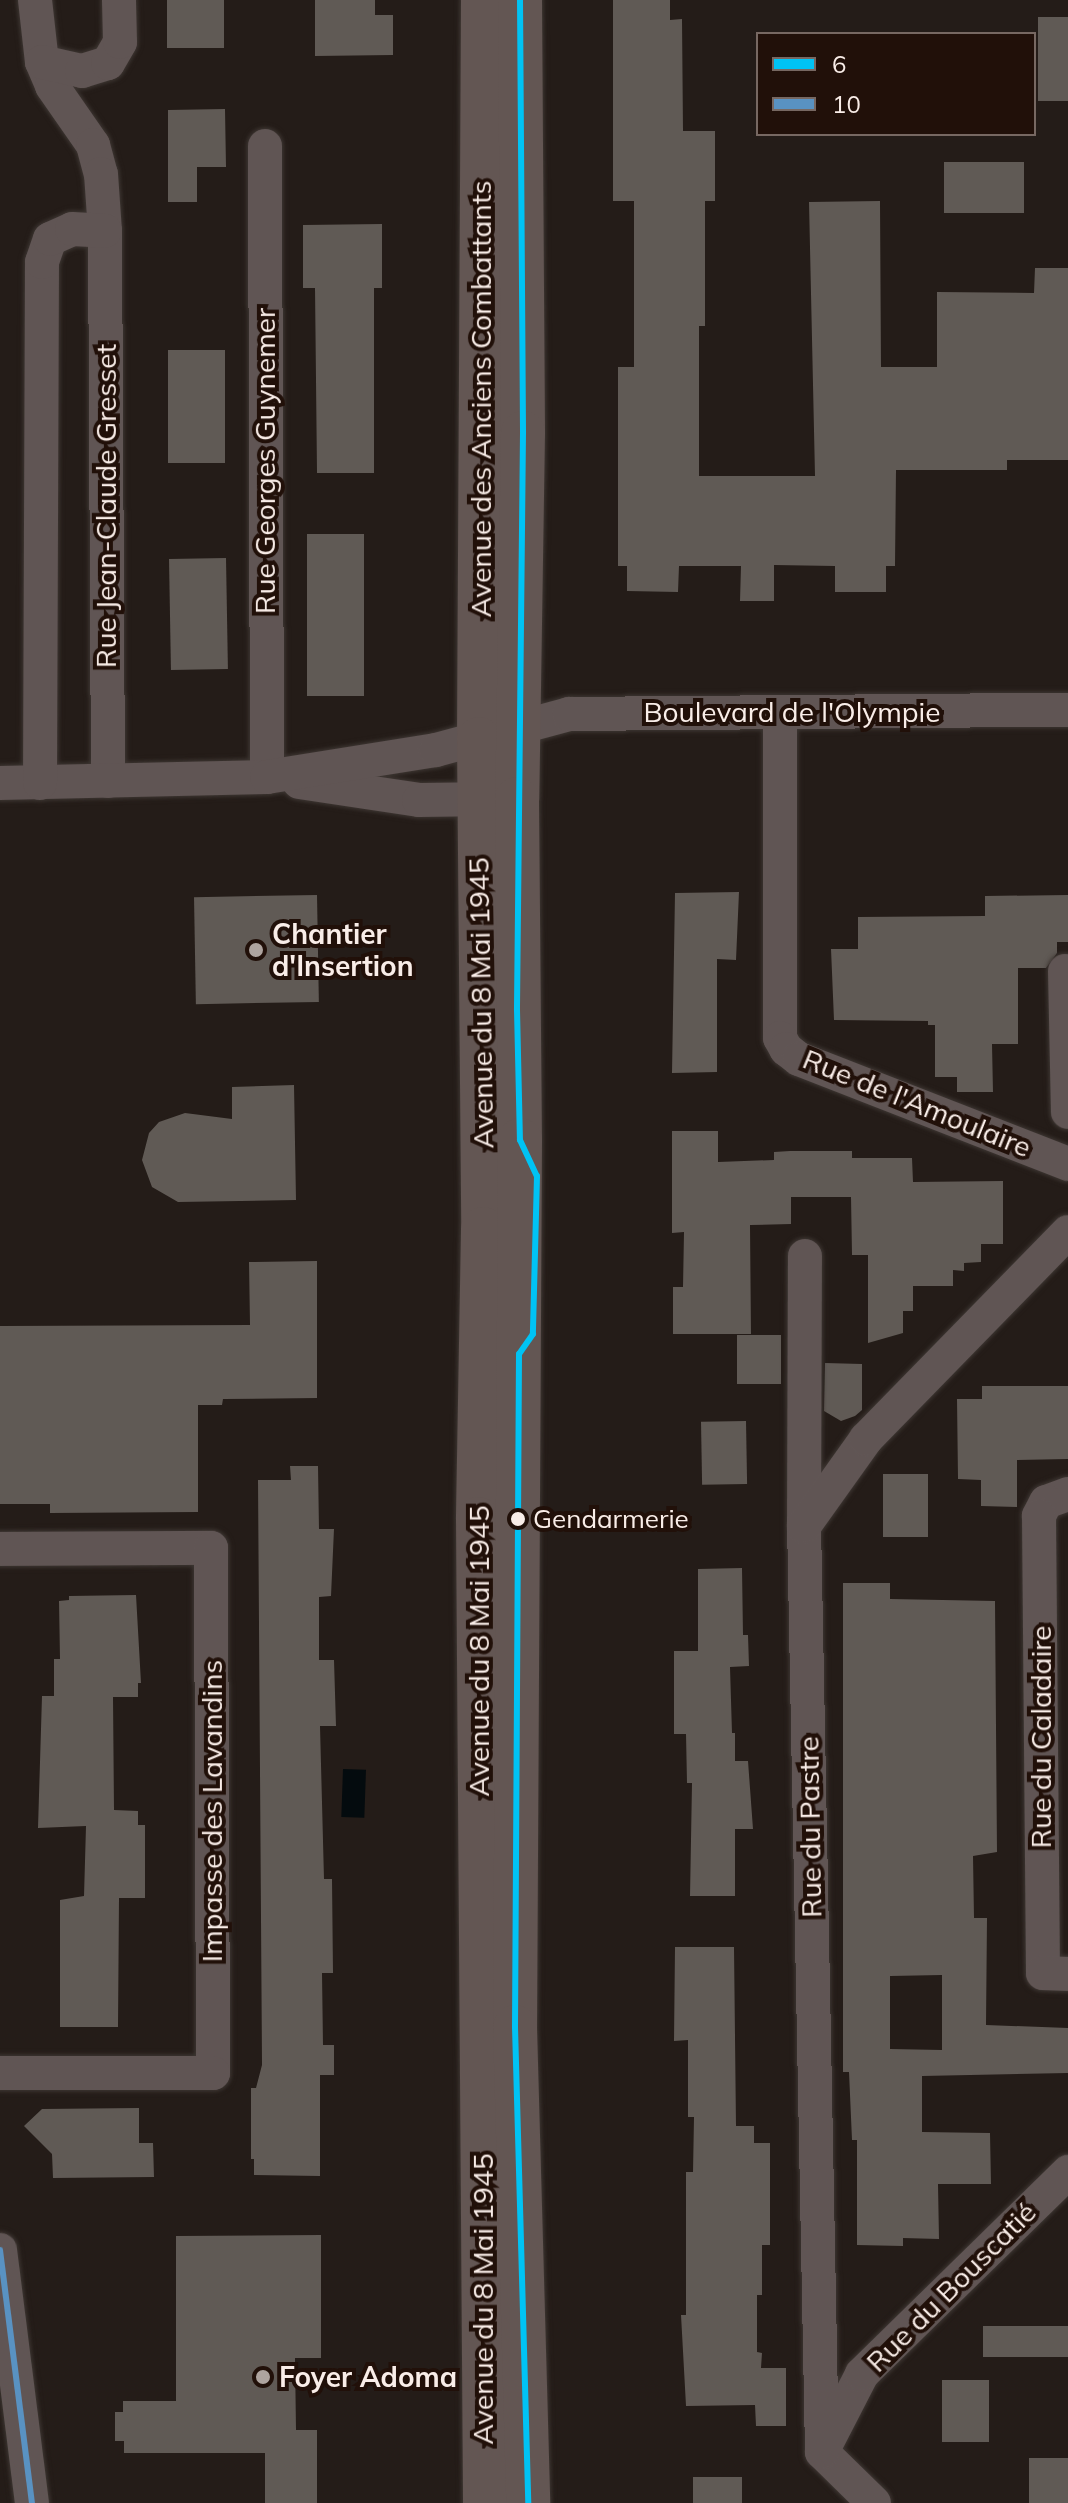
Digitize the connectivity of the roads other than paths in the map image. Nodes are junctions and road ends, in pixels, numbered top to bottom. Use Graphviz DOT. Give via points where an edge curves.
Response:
graph roads {
  1 [pos="35,0"];
  2 [pos="119,0"];
  3 [pos="483,0"];
  4 [pos="520,0"];
  5 [pos="42,62"];
  6 [pos="265,146"];
  7 [pos="105,231"];
  8 [pos="1068,710"];
  9 [pos="780,712"];
  10 [pos="499,733"];
  11 [pos="267,777"];
  12 [pos="108,781"];
  13 [pos="0,783"];
  14 [pos="40,783"];
  15 [pos="498,799"];
  16 [pos="1065,971"];
  17 [pos="1068,1112"];
  18 [pos="1068,1164"];
  19 [pos="1068,1232"];
  20 [pos="805,1256"];
  21 [pos="1068,1494"];
  22 [pos="804,1526"];
  23 [pos="0,1549"];
  24 [pos="1068,1974"];
  25 [pos="0,2073"];
  26 [pos="1068,2172"];
  27 [pos="0,2250"];
  28 [pos="822,2452"];
  29 [pos="32,2503"];
  30 [pos="485,2503"];
  31 [pos="528,2503"];
  32 [pos="874,2503"];
  1 -- 5 [label="street"];
  2 -- 5 [label="street" via="120,42 108,63 82,71"];
  3 -- 10 [label="main road, Avenue des Anciens Combattants"];
  4 -- 10 [label="main road, Avenue des Anciens Combattants" via="523,433"];
  5 -- 7 [label="street, Rue Jean-Claude Gresset" via="52,86 93,145"];
  6 -- 11 [label="street, Rue Georges Guynemer"];
  7 -- 12 [label="street, Rue Jean-Claude Gresset"];
  7 -- 14 [label="street" via="72,229 50,239 42,262"];
  8 -- 9 [label="street, Boulevard de l'Olympie"];
  9 -- 10 [label="street, Boulevard de l'Olympie" via="569,714"];
  9 -- 18 [label="street, Rue de l'Amoulaire" via="780,1038 786,1049 799,1059"];
  10 -- 11 [label="street, Boulevard de l'Olympie" via="436,750"];
  10 -- 15 [label="main road, Avenue des Anciens Combattants"];
  11 -- 12 [label="street"];
  11 -- 15 [label="street" via="419,800"];
  12 -- 14 [label="street"];
  13 -- 14 [label="street"];
  15 -- 30 [label="main road, Avenue du 8 Mai 1945" via="478,1519"];
  15 -- 31 [label="main road, Avenue du 8 Mai 1945" via="520,1140 515,2027"];
  16 -- 17 [label="street"];
  19 -- 22 [label="street" via="866,1439"];
  20 -- 22 [label="street, Rue du Pastre"];
  21 -- 24 [label="street, Rue du Caladaire" via="1046,1502 1039,1516 1043,1973"];
  22 -- 28 [label="street, Rue du Pastre"];
  23 -- 25 [label="street, Impasse des Lavandins" via="211,1548 213,2057 213,2073"];
  26 -- 28 [label="street, Rue du Bouscatié" via="862,2374"];
  27 -- 29 [label="street"];
  28 -- 32 [label="street"];
}
